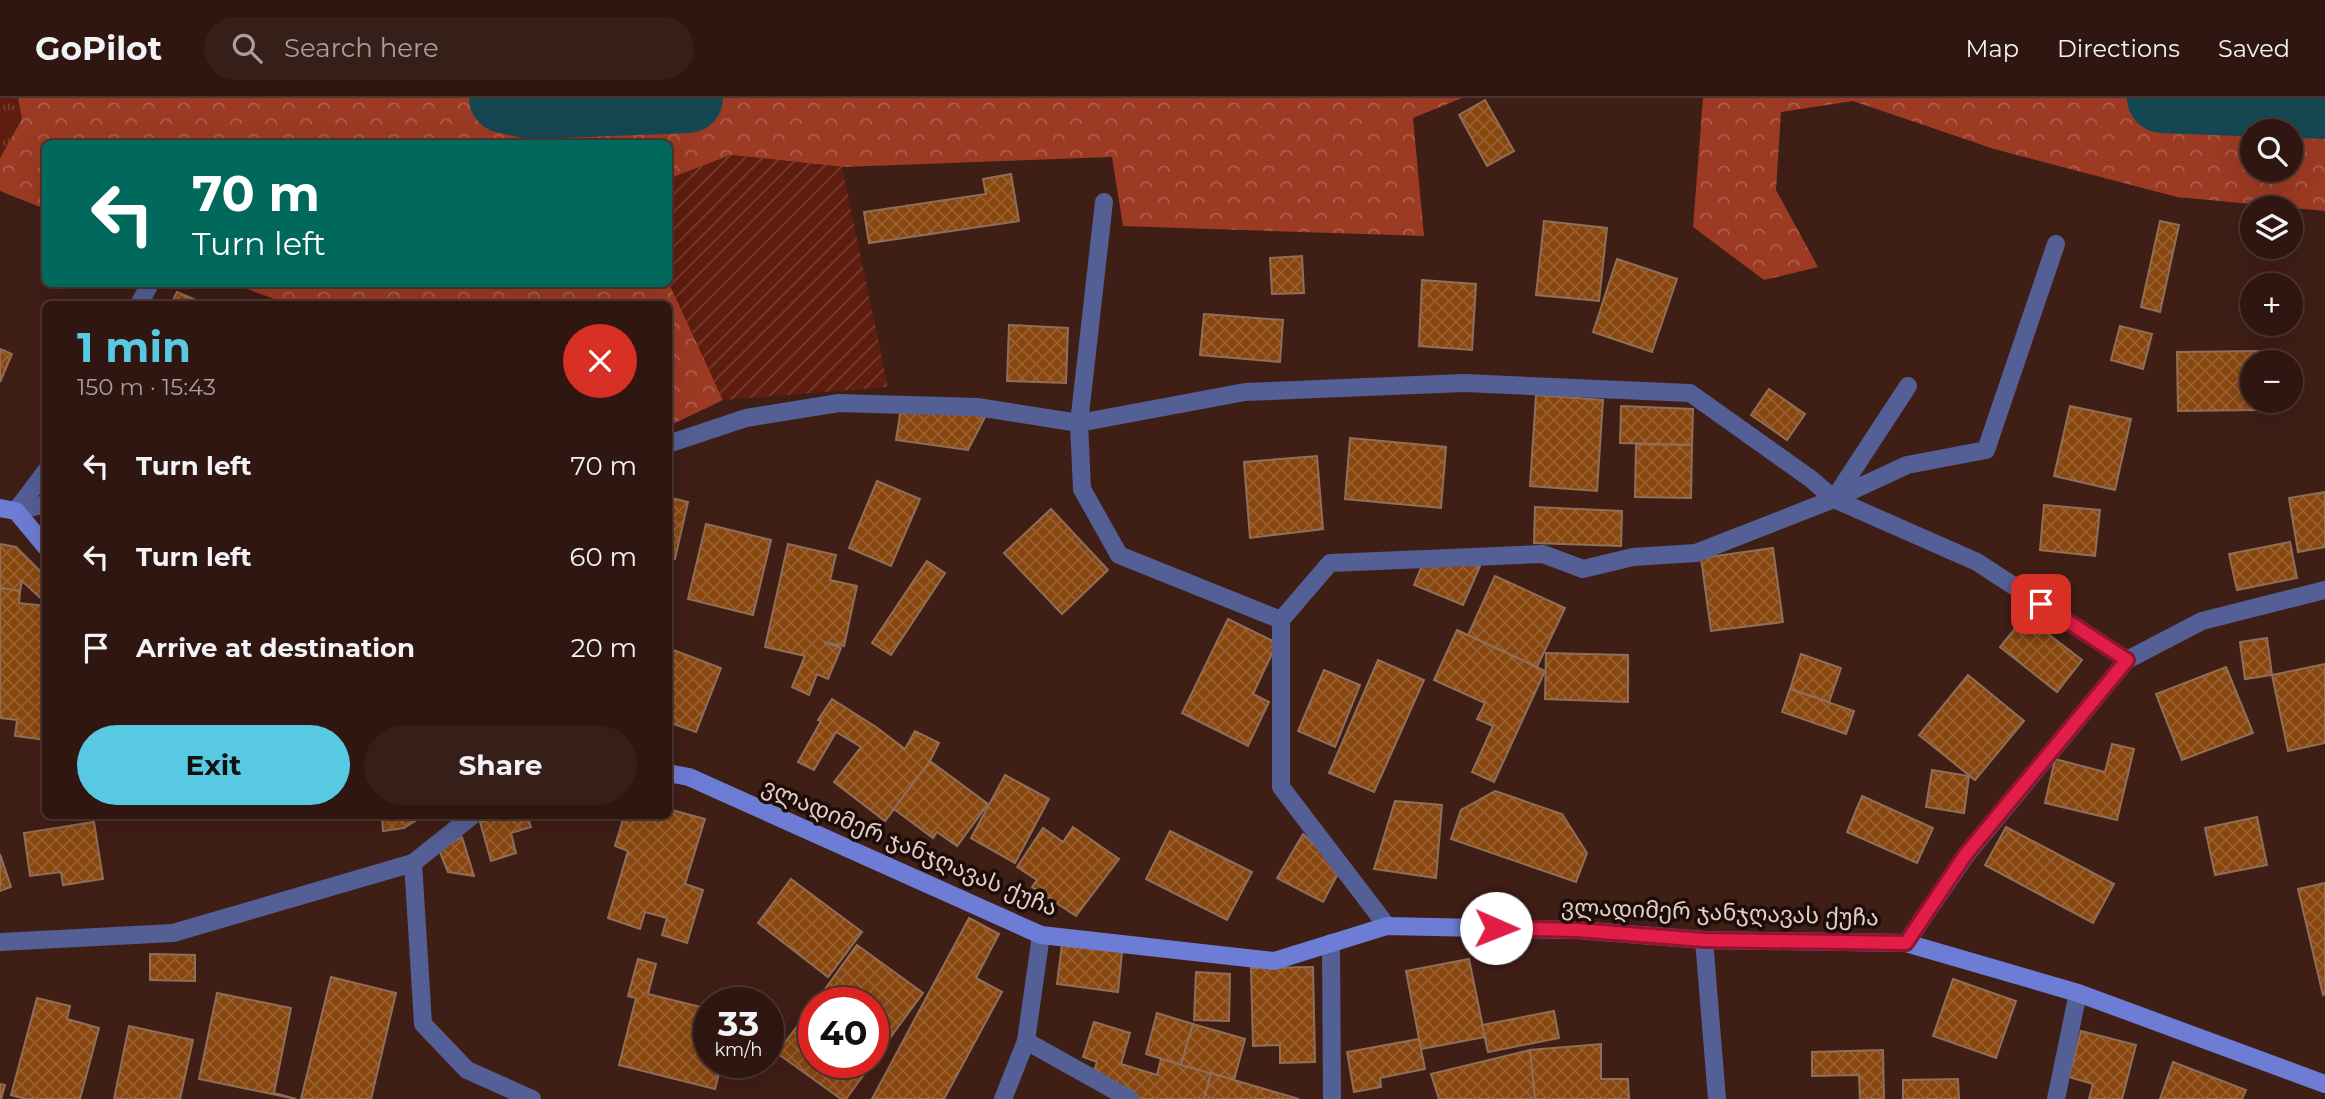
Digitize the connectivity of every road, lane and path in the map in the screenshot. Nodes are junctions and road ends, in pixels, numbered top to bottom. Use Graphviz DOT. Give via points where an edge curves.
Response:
graph roads {
  1 [pos="1104,202"];
  2 [pos="2056,244"];
  3 [pos="1909,386"];
  4 [pos="1079,422"];
  5 [pos="672,443"];
  6 [pos="42,475"];
  7 [pos="1834,499"];
  8 [pos="42,505"];
  9 [pos="8,510"];
  10 [pos="42,543"];
  11 [pos="2325,590"];
  12 [pos="1281,620"];
  13 [pos="2127,660"];
  14 [pos="672,774"];
  15 [pos="468,819"];
  16 [pos="413,863"];
  17 [pos="1387,926"];
  18 [pos="1041,935"];
  19 [pos="1704,940"];
  20 [pos="0,942"];
  21 [pos="1331,943"];
  22 [pos="1906,943"];
  23 [pos="2078,993"];
  24 [pos="1026,1041"];
  25 [pos="2325,1084"];
  26 [pos="1130,1098"];
  27 [pos="532,1099"];
  28 [pos="1003,1099"];
  29 [pos="1332,1099"];
  30 [pos="1717,1099"];
  31 [pos="2056,1099"];
  1 -- 4 [label="street"];
  2 -- 7 [label="street" via="1986,450 1907,465"];
  3 -- 7 [label="street"];
  4 -- 5 [label="street" via="977,407 839,403 746,418"];
  4 -- 7 [label="street" via="1245,392 1464,383 1690,393"];
  4 -- 12 [label="street" via="1082,489 1119,555"];
  6 -- 9 [label="street"];
  7 -- 12 [label="street" via="1696,553 1633,557 1583,569 1543,554 1330,563"];
  7 -- 13 [label="street" via="1977,562"];
  8 -- 9 [label="street"];
  9 -- 10 [label="street"];
  11 -- 13 [label="street" via="2202,621"];
  12 -- 17 [label="street" via="1281,786"];
  13 -- 22 [label="street" via="1966,854"];
  14 -- 18 [label="street, ვლადიმერ ჯანჯღავას ქუჩა" via="689,777"];
  15 -- 16 [label="street"];
  16 -- 20 [label="street" via="173,933"];
  16 -- 27 [label="street" via="423,1024 467,1070"];
  17 -- 19 [label="street, ვლადიმერ ჯანჯღავას ქუჩა" via="1577,930"];
  17 -- 21 [label="street, ვლადიმერ ჯანჯღავას ქუჩა"];
  18 -- 21 [label="street, ვლადიმერ ჯანჯღავას ქუჩა" via="1274,961"];
  18 -- 24 [label="street"];
  19 -- 22 [label="street, ვლადიმერ ჯანჯღავას ქუჩა"];
  19 -- 30 [label="street"];
  21 -- 29 [label="street"];
  22 -- 23 [label="street, ვლადიმერ ჯანჯღავას ქუჩა"];
  23 -- 25 [label="street, ვლადიმერ ჯანჯღავას ქუჩა"];
  23 -- 31 [label="street"];
  24 -- 26 [label="street"];
  24 -- 28 [label="street"];
}
